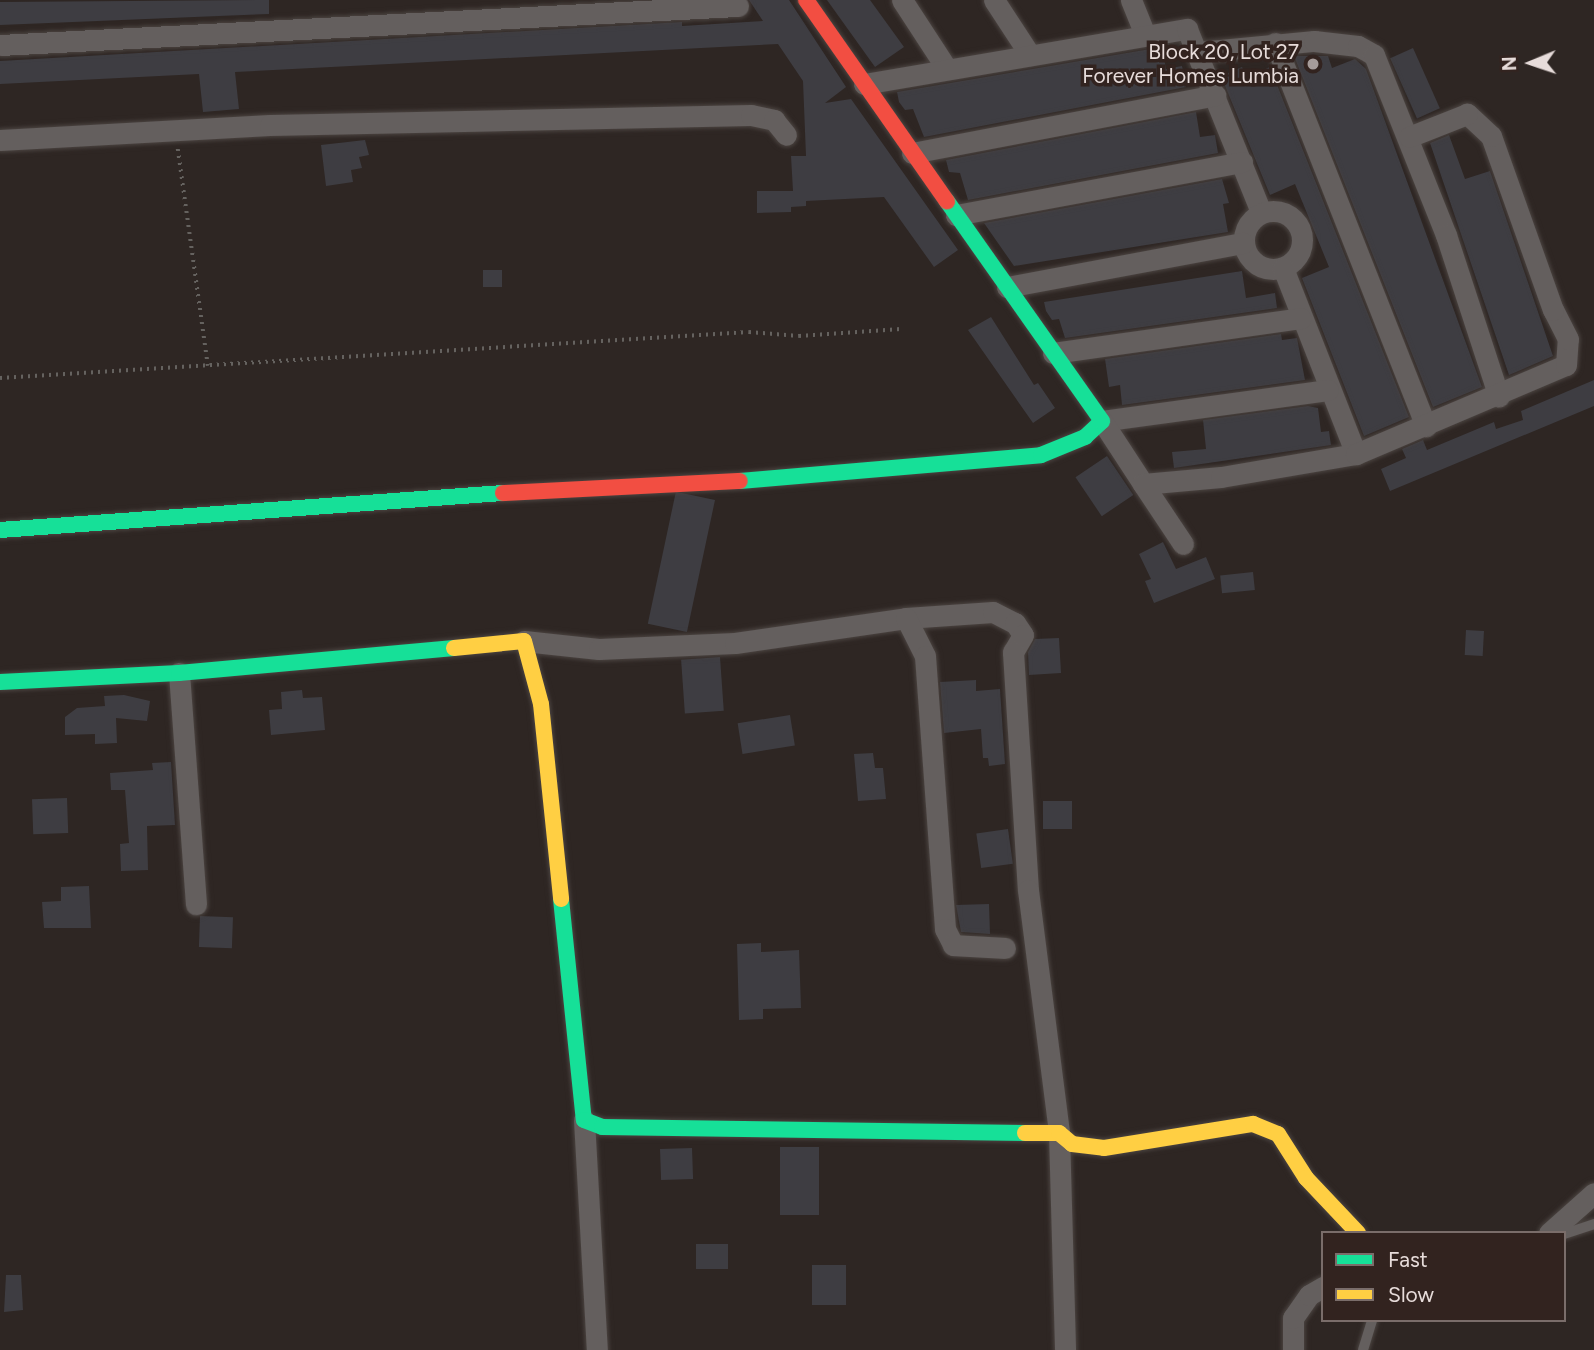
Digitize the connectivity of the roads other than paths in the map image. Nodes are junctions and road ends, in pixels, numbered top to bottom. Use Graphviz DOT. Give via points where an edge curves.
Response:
graph roads {
  1 [pos="806,0"];
  2 [pos="902,0"];
  3 [pos="993,0"];
  4 [pos="1131,0"];
  5 [pos="672,5"];
  6 [pos="738,6"];
  7 [pos="1145,35"];
  8 [pos="1275,43"];
  9 [pos="0,45"];
  10 [pos="1199,52"];
  11 [pos="1030,55"];
  12 [pos="947,69"];
  13 [pos="864,84"];
  14 [pos="1216,95"];
  15 [pos="786,135"];
  16 [pos="1409,137"];
  17 [pos="0,140"];
  18 [pos="912,153"];
  19 [pos="1242,162"];
  20 [pos="1261,212"];
  21 [pos="956,215"];
  22 [pos="1244,243"];
  23 [pos="1283,268"];
  24 [pos="1007,286"];
  25 [pos="1301,318"];
  26 [pos="1053,353"];
  27 [pos="1328,390"];
  28 [pos="1499,397"];
  29 [pos="1102,421"];
  30 [pos="1426,426"];
  31 [pos="1356,454"];
  32 [pos="1143,484"];
  33 [pos="0,530"];
  34 [pos="1183,544"];
  35 [pos="906,618"];
  36 [pos="524,641"];
  37 [pos="179,673"];
  38 [pos="0,682"];
  39 [pos="196,904"];
  40 [pos="1005,948"];
  41 [pos="584,1120"];
  42 [pos="1059,1133"];
  43 [pos="1594,1193"];
  44 [pos="1594,1224"];
  45 [pos="1357,1231"];
  46 [pos="1551,1231"];
  47 [pos="1566,1233"];
  48 [pos="1321,1288"];
  49 [pos="1371,1322"];
  50 [pos="597,1350"];
  51 [pos="1065,1350"];
  52 [pos="1293,1350"];
  53 [pos="1363,1350"];
  1 -- 13 [label="street"];
  2 -- 12 [label="street"];
  3 -- 11 [label="street"];
  4 -- 7 [label="street"];
  5 -- 6 [label="street"];
  5 -- 9 [label="street"];
  7 -- 10 [label="street" via="1187,29"];
  7 -- 11 [label="street"];
  8 -- 10 [label="street"];
  8 -- 16 [label="street" via="1342,44 1374,55"];
  8 -- 30 [label="street"];
  10 -- 14 [label="street"];
  11 -- 12 [label="street"];
  12 -- 13 [label="street"];
  13 -- 18 [label="street"];
  14 -- 18 [label="street"];
  14 -- 19 [label="street"];
  15 -- 17 [label="street" via="774,120 751,115 270,125"];
  16 -- 28 [label="street"];
  16 -- 28 [label="street" via="1467,114 1491,136 1568,339 1566,365"];
  18 -- 21 [label="street"];
  19 -- 20 [label="street"];
  19 -- 21 [label="street"];
  20 -- 22 [label="street" via="1247,225"];
  20 -- 23 [label="street" via="1287,214 1302,235 1301,249"];
  21 -- 24 [label="street"];
  22 -- 23 [label="street" via="1257,265"];
  22 -- 24 [label="street"];
  23 -- 25 [label="street"];
  24 -- 26 [label="street"];
  25 -- 26 [label="street"];
  25 -- 27 [label="street"];
  26 -- 29 [label="street"];
  27 -- 29 [label="street"];
  27 -- 31 [label="street"];
  28 -- 30 [label="street"];
  29 -- 32 [label="street"];
  29 -- 33 [label="street" via="1085,438 1041,455 745,481 563,488"];
  30 -- 31 [label="street"];
  31 -- 32 [label="street"];
  32 -- 34 [label="street"];
  35 -- 36 [label="street" via="735,643 599,649"];
  35 -- 40 [label="street" via="925,656 945,929 953,945"];
  35 -- 42 [label="street" via="993,612 1015,623 1023,635 1013,652 1028,890"];
  36 -- 37 [label="street"];
  36 -- 41 [label="street" via="541,704"];
  37 -- 38 [label="street"];
  37 -- 39 [label="street"];
  41 -- 42 [label="street" via="602,1127"];
  41 -- 50 [label="street"];
  42 -- 45 [label="street" via="1072,1144 1104,1148 1242,1125 1269,1130 1286,1143 1322,1198"];
  42 -- 51 [label="street"];
  43 -- 46 [label="street"];
  44 -- 47 [label="lane"];
  48 -- 52 [label="street" via="1309,1295 1293,1318"];
  49 -- 53 [label="lane"];
}
